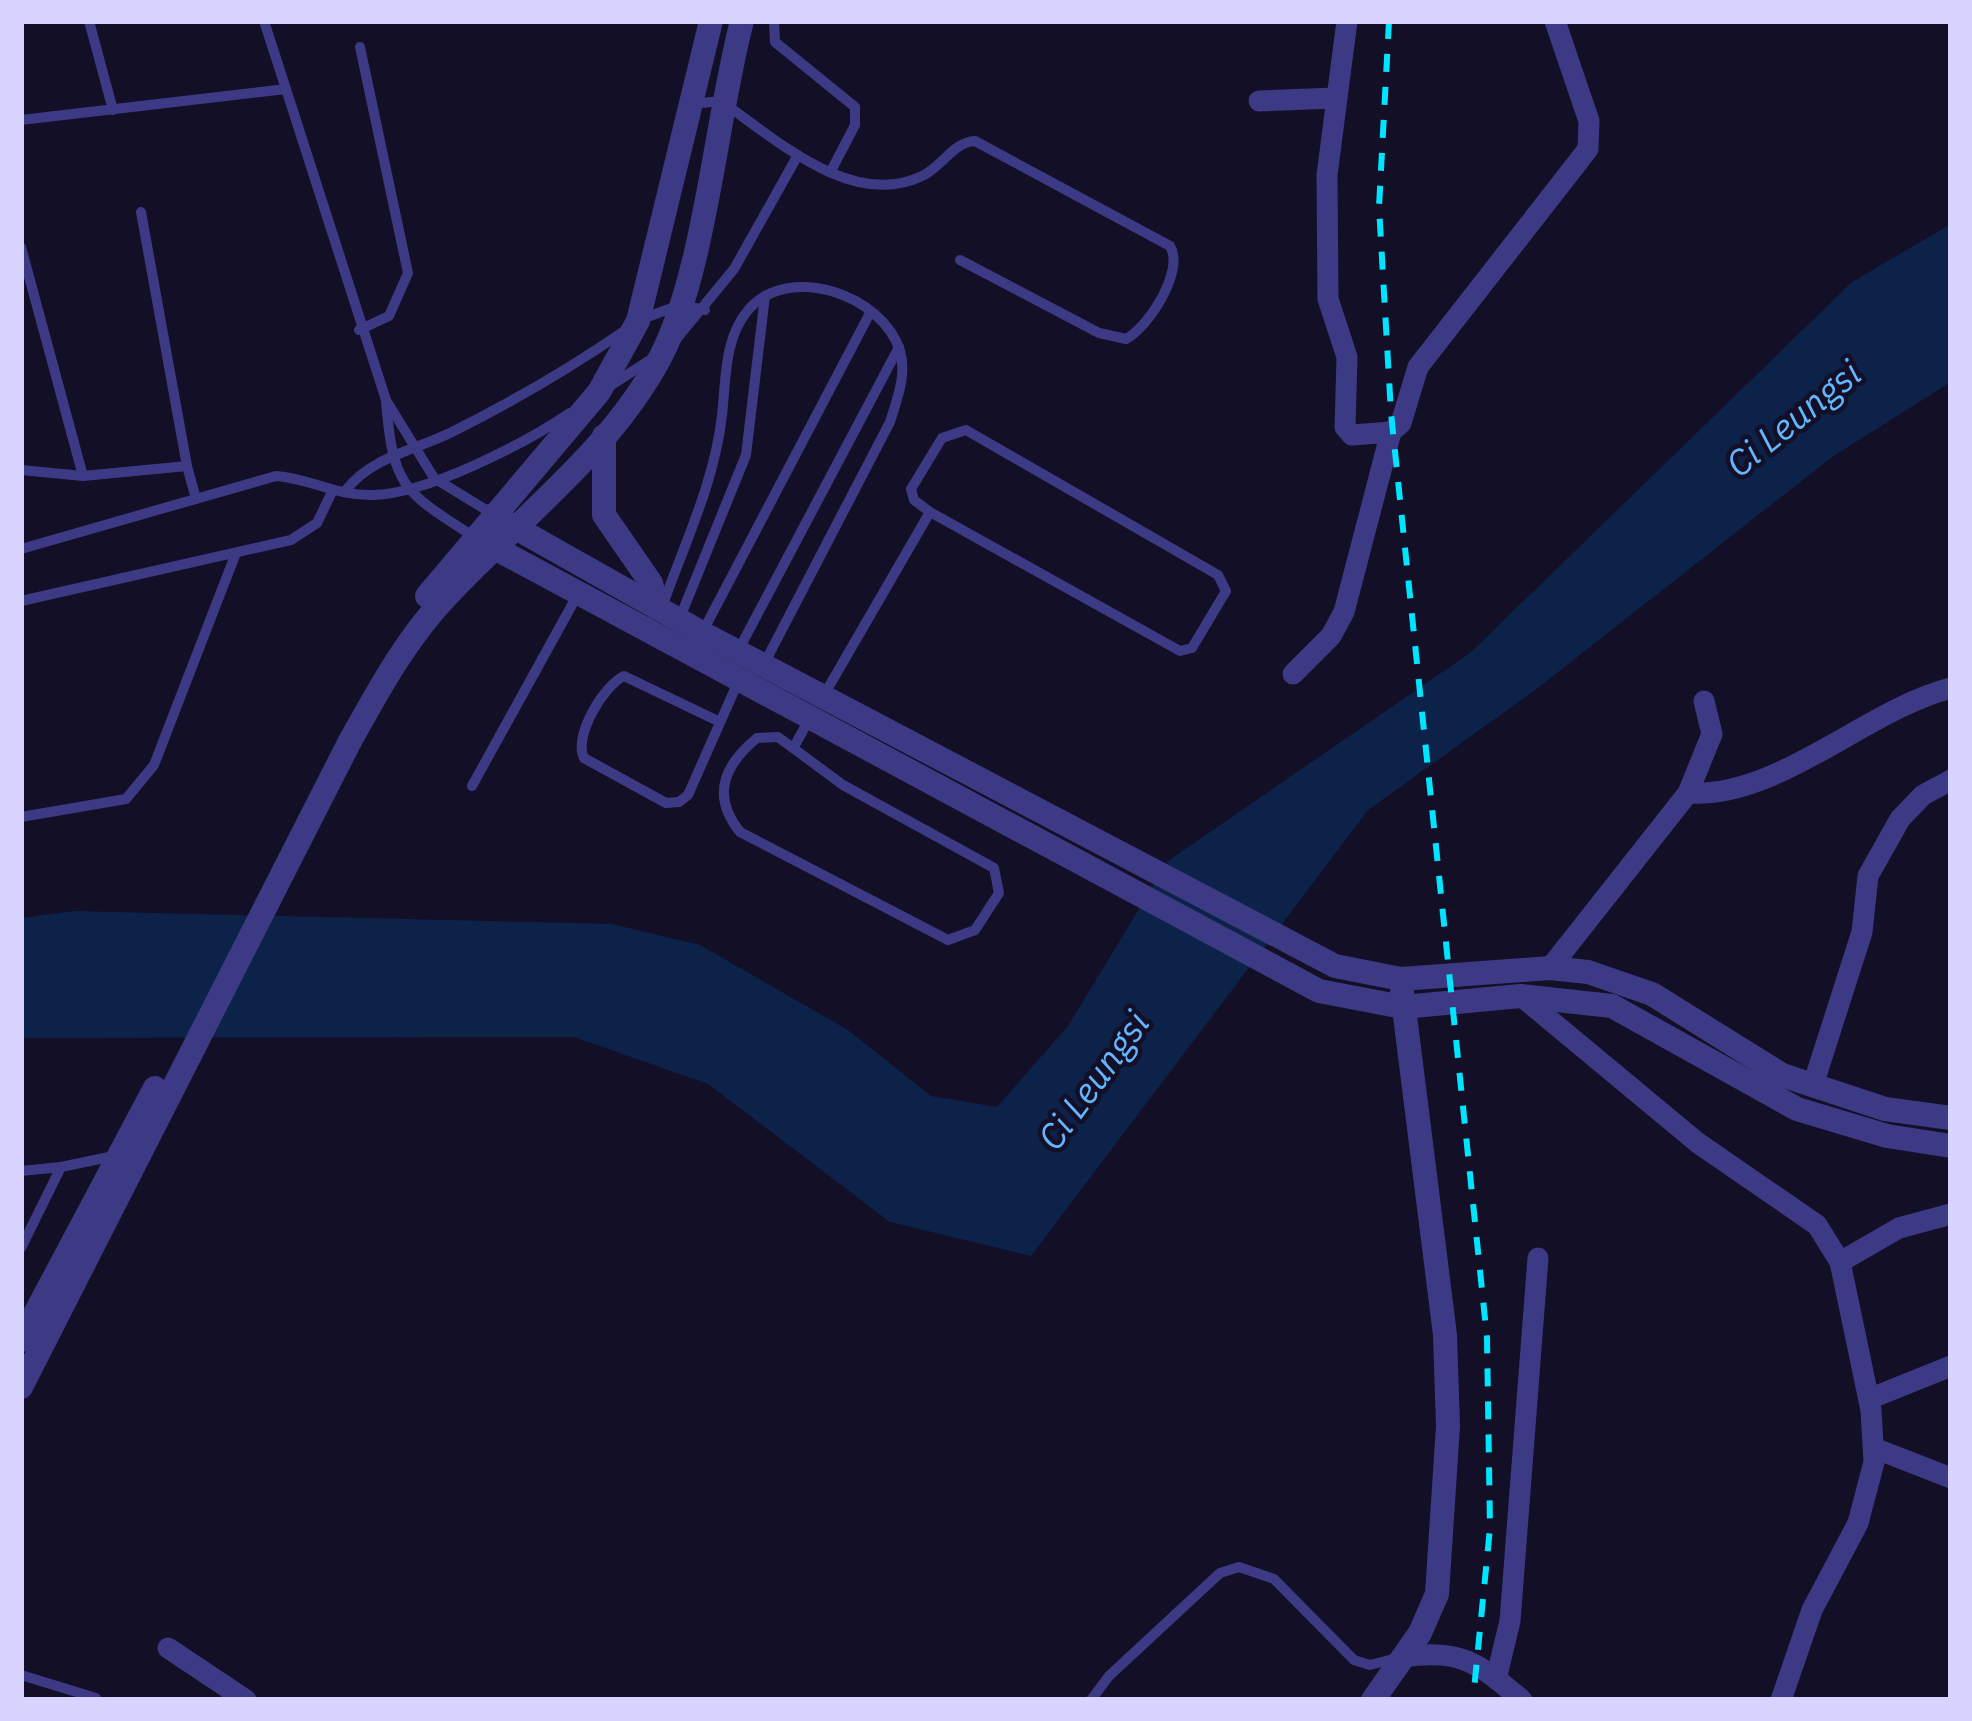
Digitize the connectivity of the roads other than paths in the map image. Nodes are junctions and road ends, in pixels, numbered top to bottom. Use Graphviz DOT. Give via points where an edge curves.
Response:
graph roads {
  1 [pos="89,21"];
  2 [pos="264,21"];
  3 [pos="712,21"];
  4 [pos="742,21"];
  5 [pos="774,21"];
  6 [pos="1347,21"];
  7 [pos="1556,21"];
  8 [pos="360,47"];
  9 [pos="286,89"];
  10 [pos="1336,98"];
  11 [pos="721,101"];
  12 [pos="1259,101"];
  13 [pos="692,104"];
  14 [pos="113,110"];
  15 [pos="21,120"];
  16 [pos="798,155"];
  17 [pos="831,171"];
  18 [pos="141,212"];
  19 [pos="21,247"];
  20 [pos="960,260"];
  21 [pos="764,296"];
  22 [pos="693,308"];
  23 [pos="870,313"];
  24 [pos="638,321"];
  25 [pos="359,329"];
  26 [pos="899,347"];
  27 [pos="663,352"];
  28 [pos="599,392"];
  29 [pos="386,400"];
  30 [pos="1391,432"];
  31 [pos="604,436"];
  32 [pos="418,446"];
  33 [pos="391,458"];
  34 [pos="187,466"];
  35 [pos="21,470"];
  36 [pos="82,476"];
  37 [pos="434,478"];
  38 [pos="346,490"];
  39 [pos="407,492"];
  40 [pos="331,494"];
  41 [pos="196,499"];
  42 [pos="930,512"];
  43 [pos="494,515"];
  44 [pos="517,529"];
  45 [pos="476,538"];
  46 [pos="21,549"];
  47 [pos="499,550"];
  48 [pos="236,553"];
  49 [pos="579,591"];
  50 [pos="21,601"];
  51 [pos="665,613"];
  52 [pos="702,633"];
  53 [pos="737,652"];
  54 [pos="763,666"];
  55 [pos="1293,674"];
  56 [pos="745,686"];
  57 [pos="1951,688"];
  58 [pos="823,696"];
  59 [pos="1704,701"];
  60 [pos="808,720"];
  61 [pos="720,722"];
  62 [pos="795,745"];
  63 [pos="1951,780"];
  64 [pos="472,787"];
  65 [pos="1688,793"];
  66 [pos="21,817"];
  67 [pos="274,880"];
  68 [pos="1550,968"];
  69 [pos="1401,979"];
  70 [pos="1521,996"];
  71 [pos="1403,1007"];
  72 [pos="175,1066"];
  73 [pos="1814,1085"];
  74 [pos="1951,1118"];
  75 [pos="1951,1146"];
  76 [pos="114,1156"];
  77 [pos="61,1167"];
  78 [pos="21,1171"];
  79 [pos="1951,1214"];
  80 [pos="21,1248"];
  81 [pos="1538,1258"];
  82 [pos="1840,1262"];
  83 [pos="38,1310"];
  84 [pos="21,1340"];
  85 [pos="1951,1366"];
  86 [pos="21,1387"];
  87 [pos="1869,1399"];
  88 [pos="1874,1448"];
  89 [pos="1951,1478"];
  90 [pos="168,1648"];
  91 [pos="1403,1657"];
  92 [pos="21,1675"];
  93 [pos="1496,1678"];
  94 [pos="96,1698"];
  95 [pos="247,1700"];
  96 [pos="1090,1700"];
  97 [pos="1373,1700"];
  98 [pos="1522,1700"];
  99 [pos="1781,1700"];
  1 -- 14 [label="lane"];
  2 -- 9 [label="lane"];
  3 -- 13 [label="street"];
  4 -- 11 [label="street"];
  5 -- 17 [label="lane" via="775,42 855,107 855,125"];
  6 -- 10 [label="street"];
  7 -- 30 [label="street" via="1589,121 1588,149 1418,368"];
  8 -- 25 [label="lane" via="408,273 389,316"];
  9 -- 14 [label="lane"];
  9 -- 25 [label="lane"];
  10 -- 12 [label="street"];
  10 -- 30 [label="street" via="1328,299 1347,357 1345,427 1352,434"];
  11 -- 13 [label="lane"];
  11 -- 16 [label="lane"];
  11 -- 22 [label="street"];
  13 -- 24 [label="street"];
  14 -- 15 [label="lane"];
  16 -- 17 [label="lane"];
  16 -- 22 [label="lane"];
  17 -- 20 [label="lane" via="868,185 893,184 923,176 975,141 1170,246 1176,265 1126,339 1099,333"];
  18 -- 34 [label="lane"];
  19 -- 36 [label="lane"];
  21 -- 23 [label="lane" via="802,285"];
  21 -- 51 [label="lane" via="734,336 719,443"];
  21 -- 51 [label="lane" via="740,478"];
  22 -- 24 [label="lane"];
  22 -- 27 [label="street"];
  23 -- 26 [label="lane"];
  23 -- 52 [label="lane"];
  24 -- 28 [label="street"];
  24 -- 32 [label="lane" via="566,372"];
  25 -- 29 [label="lane"];
  26 -- 53 [label="lane"];
  26 -- 54 [label="lane" via="903,366 890,422"];
  27 -- 28 [label="lane"];
  27 -- 31 [label="street"];
  28 -- 37 [label="lane" via="549,427"];
  28 -- 43 [label="street"];
  29 -- 32 [label="lane"];
  29 -- 33 [label="lane"];
  30 -- 55 [label="street" via="1345,612"];
  31 -- 44 [label="street"];
  31 -- 51 [label="street" via="604,515"];
  32 -- 33 [label="lane"];
  32 -- 37 [label="lane"];
  33 -- 38 [label="lane" via="359,472"];
  33 -- 39 [label="lane"];
  34 -- 36 [label="lane"];
  34 -- 41 [label="lane"];
  35 -- 36 [label="lane"];
  37 -- 39 [label="lane"];
  37 -- 43 [label="lane"];
  38 -- 39 [label="lane"];
  38 -- 40 [label="lane"];
  39 -- 45 [label="lane"];
  40 -- 41 [label="lane" via="308,478 276,476"];
  40 -- 48 [label="lane" via="317,523 299,536"];
  41 -- 46 [label="lane"];
  42 -- 42 [label="lane" via="911,489 942,438 966,430 1218,575 1226,591 1192,648 1180,651"];
  42 -- 58 [label="lane"];
  43 -- 44 [label="street"];
  43 -- 45 [label="street"];
  44 -- 47 [label="street"];
  44 -- 51 [label="street"];
  45 -- 47 [label="street"];
  45 -- 67 [label="street" via="411,615 370,680"];
  47 -- 49 [label="street"];
  47 -- 67 [label="street" via="441,602 400,656"];
  48 -- 50 [label="lane"];
  48 -- 66 [label="lane" via="138,791"];
  49 -- 56 [label="street"];
  49 -- 64 [label="lane"];
  51 -- 52 [label="street"];
  52 -- 53 [label="street"];
  53 -- 54 [label="street"];
  54 -- 56 [label="lane"];
  54 -- 58 [label="street"];
  56 -- 60 [label="street"];
  56 -- 61 [label="lane"];
  57 -- 65 [label="street" via="1747,782"];
  58 -- 60 [label="lane"];
  58 -- 69 [label="street" via="1335,966"];
  59 -- 65 [label="street" via="1712,734"];
  60 -- 62 [label="lane"];
  60 -- 71 [label="street" via="1319,991"];
  61 -- 61 [label="lane" via="679,802 657,798 580,750 611,683 624,676"];
  62 -- 62 [label="lane" via="757,738 726,773 722,798 740,832 948,940 975,930 998,893 994,868 843,785"];
  63 -- 73 [label="street" via="1900,819 1868,876 1862,932"];
  65 -- 68 [label="street"];
  67 -- 72 [label="street"];
  68 -- 69 [label="street"];
  68 -- 73 [label="street" via="1636,986 1766,1068"];
  69 -- 71 [label="street"];
  70 -- 71 [label="street"];
  70 -- 75 [label="street" via="1630,1012 1797,1109"];
  70 -- 82 [label="street" via="1670,1121 1817,1225"];
  71 -- 91 [label="street" via="1448,1426 1437,1594"];
  72 -- 76 [label="street"];
  72 -- 83 [label="street"];
  73 -- 74 [label="street"];
  76 -- 77 [label="lane"];
  76 -- 83 [label="street"];
  77 -- 78 [label="lane"];
  77 -- 80 [label="lane"];
  79 -- 82 [label="street" via="1899,1228"];
  81 -- 93 [label="street" via="1510,1622"];
  82 -- 87 [label="street"];
  83 -- 84 [label="street"];
  83 -- 86 [label="street"];
  85 -- 87 [label="street"];
  87 -- 88 [label="street"];
  88 -- 89 [label="street"];
  88 -- 99 [label="street" via="1858,1523 1812,1610"];
  90 -- 95 [label="street"];
  91 -- 93 [label="street" via="1452,1653"];
  91 -- 96 [label="lane" via="1354,1660 1274,1580 1239,1567 1220,1574"];
  91 -- 97 [label="street"];
  92 -- 94 [label="lane"];
  93 -- 98 [label="street"];
}
